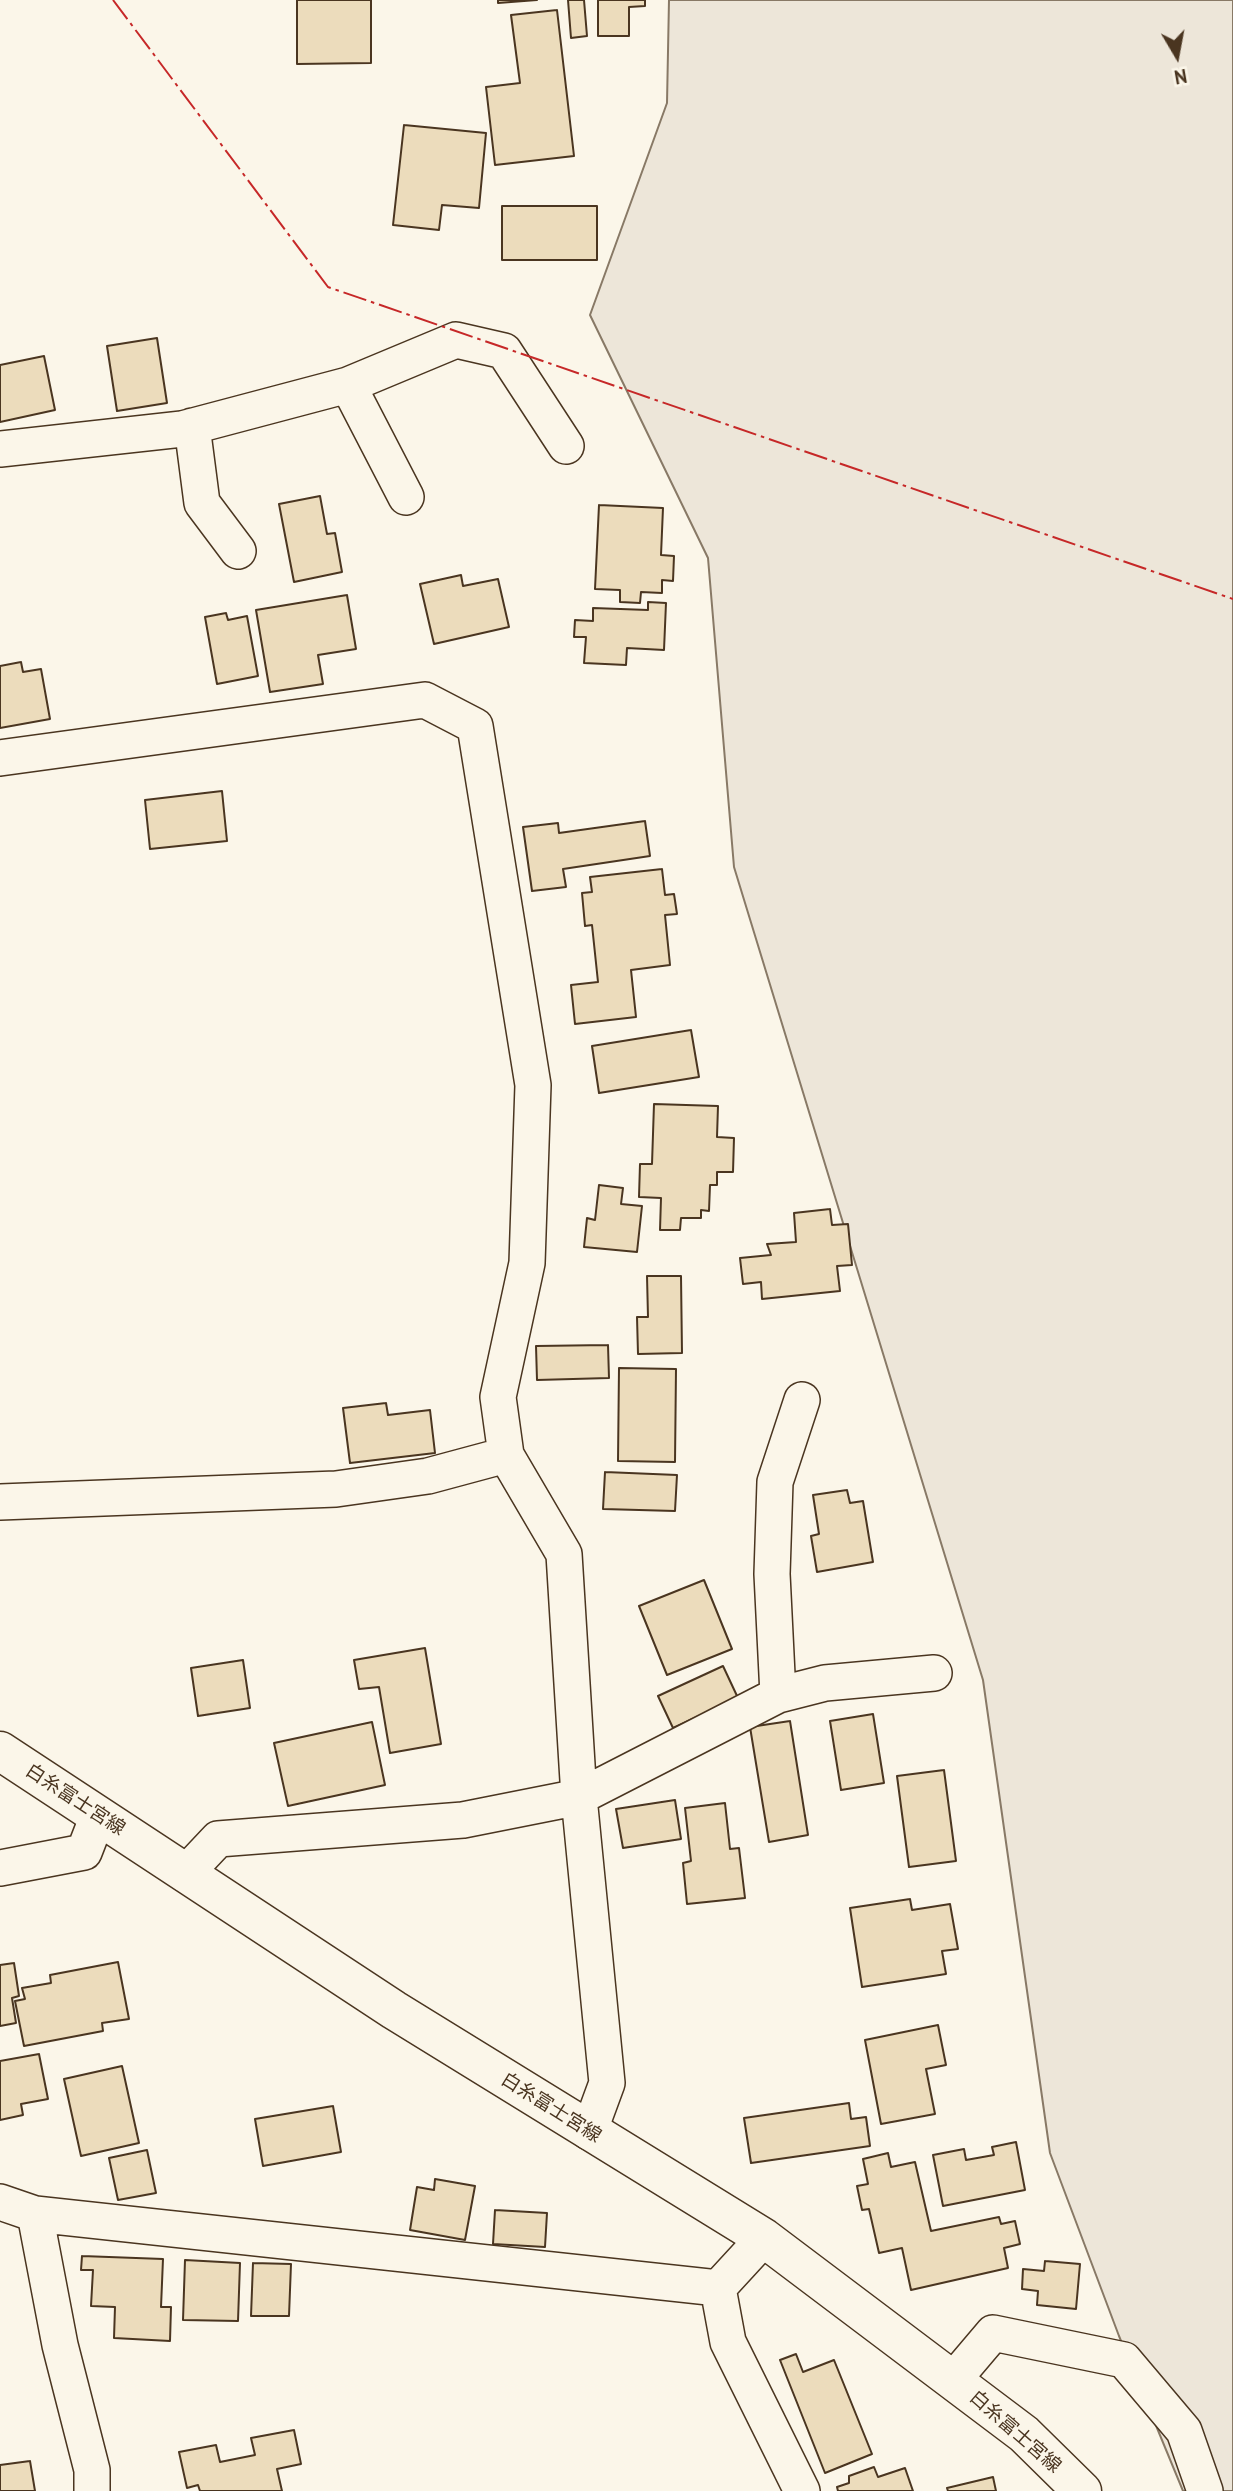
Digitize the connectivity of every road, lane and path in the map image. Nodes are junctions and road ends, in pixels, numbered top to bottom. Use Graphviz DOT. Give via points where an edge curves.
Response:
graph roads {
  1 [pos="348,385"];
  2 [pos="192,426"];
  3 [pos="566,446"];
  4 [pos="0,449"];
  5 [pos="405,497"];
  6 [pos="238,551"];
  7 [pos="0,758"];
  8 [pos="802,1401"];
  9 [pos="506,1455"];
  10 [pos="0,1502"];
  11 [pos="934,1673"];
  12 [pos="778,1695"];
  13 [pos="0,1751"];
  14 [pos="579,1797"];
  15 [pos="98,1816"];
  16 [pos="0,1868"];
  17 [pos="186,1874"];
  18 [pos="589,2132"];
  19 [pos="0,2202"];
  20 [pos="35,2214"];
  21 [pos="764,2238"];
  22 [pos="718,2288"];
  23 [pos="954,2379"];
  24 [pos="92,2491"];
  25 [pos="802,2491"];
  26 [pos="1082,2491"];
  27 [pos="1205,2491"];
  1 -- 2 [label="street"];
  1 -- 3 [label="street" via="456,340 504,351"];
  1 -- 5 [label="street"];
  2 -- 4 [label="street"];
  2 -- 6 [label="street" via="202,503"];
  7 -- 9 [label="street" via="425,700 475,726 533,1085 527,1263 498,1397"];
  8 -- 12 [label="street" via="775,1482 772,1574"];
  9 -- 10 [label="street" via="428,1476 336,1489"];
  9 -- 14 [label="street" via="564,1554"];
  11 -- 12 [label="street" via="825,1683"];
  12 -- 14 [label="street"];
  13 -- 15 [label="main road, 白糸富士宮線"];
  14 -- 17 [label="street" via="463,1820 218,1839"];
  14 -- 18 [label="street" via="607,2083"];
  15 -- 16 [label="street" via="84,1852"];
  15 -- 17 [label="main road, 白糸富士宮線"];
  17 -- 18 [label="main road, 白糸富士宮線"];
  18 -- 21 [label="main road, 白糸富士宮線"];
  19 -- 20 [label="street"];
  20 -- 22 [label="street"];
  20 -- 24 [label="street" via="60,2345 92,2470"];
  21 -- 22 [label="street"];
  21 -- 23 [label="main road, 白糸富士宮線"];
  22 -- 25 [label="street" via="728,2343"];
  23 -- 26 [label="main road, 白糸富士宮線" via="1024,2434"];
  23 -- 27 [label="street" via="993,2333 1124,2360 1184,2431"];
}
